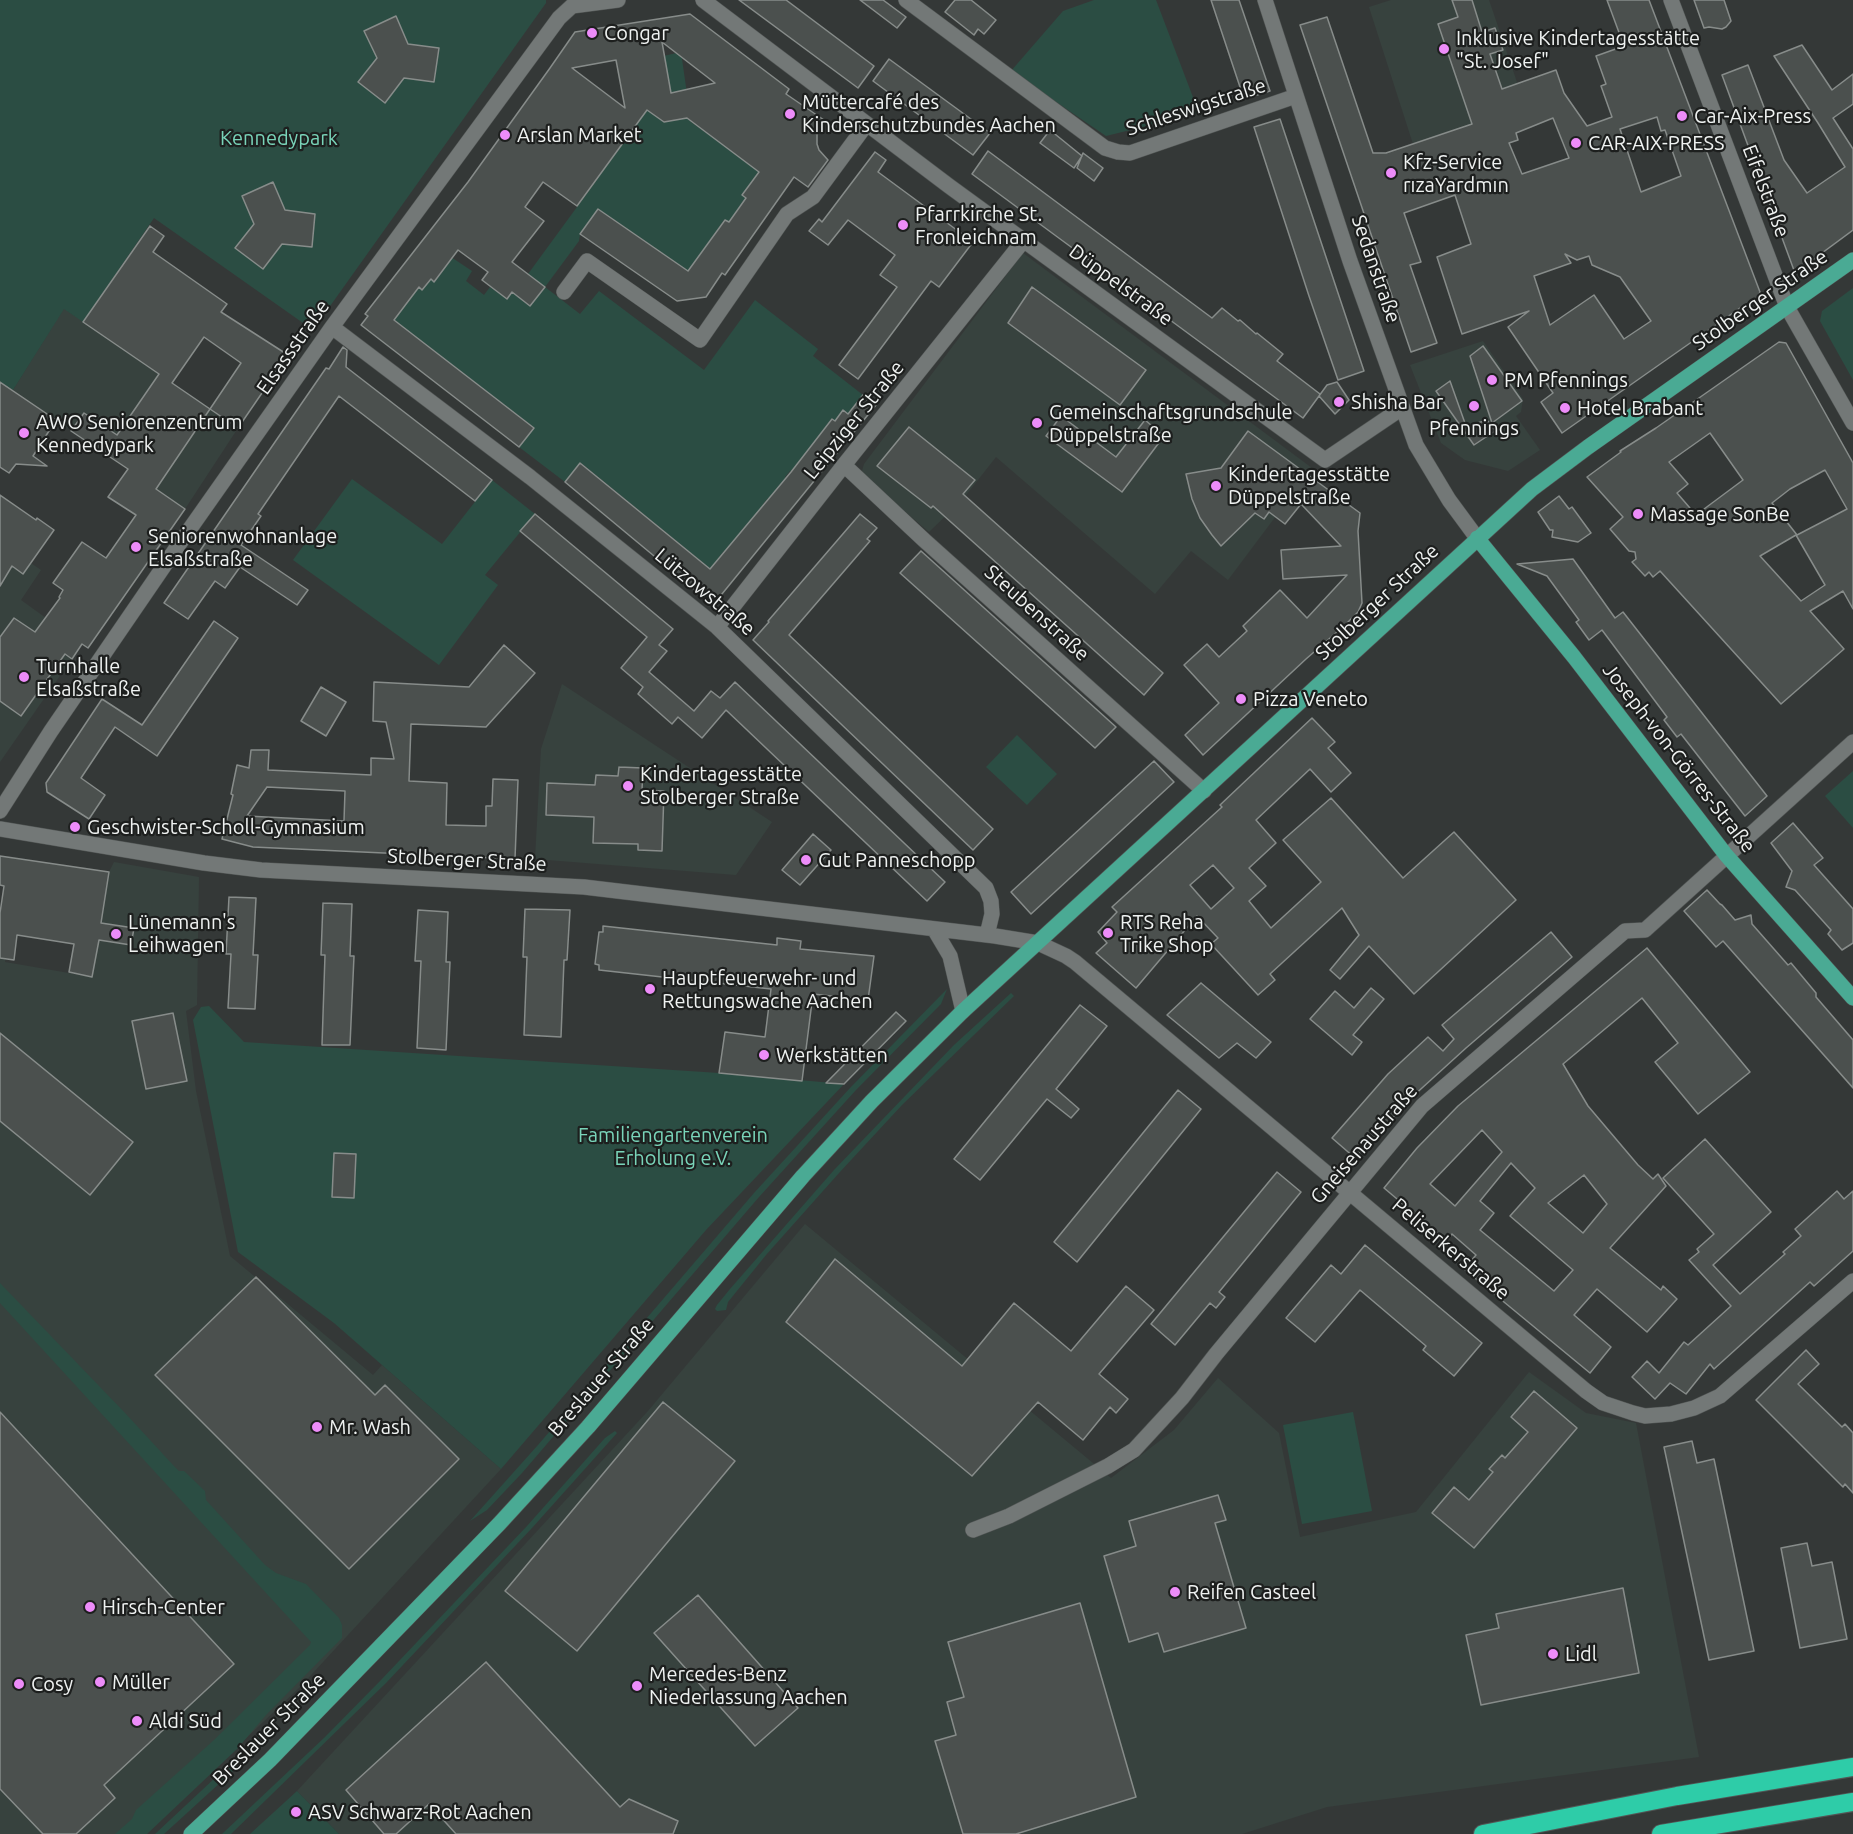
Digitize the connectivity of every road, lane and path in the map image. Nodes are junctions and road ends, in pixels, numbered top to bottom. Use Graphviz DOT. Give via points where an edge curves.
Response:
graph roads {
  1 [pos="618,0"];
  2 [pos="703,0"];
  3 [pos="906,0"];
  4 [pos="1265,0"];
  5 [pos="1671,0"];
  6 [pos="1296,96"];
  7 [pos="866,125"];
  8 [pos="1024,240"];
  9 [pos="1853,260"];
  10 [pos="564,292"];
  11 [pos="1787,307"];
  12 [pos="332,327"];
  13 [pos="1402,408"];
  14 [pos="1853,423"];
  15 [pos="844,465"];
  16 [pos="1477,538"];
  17 [pos="717,627"];
  18 [pos="1853,742"];
  19 [pos="1204,791"];
  20 [pos="0,811"];
  21 [pos="0,829"];
  22 [pos="1726,855"];
  23 [pos="934,929"];
  24 [pos="987,935"];
  25 [pos="1038,943"];
  26 [pos="1853,998"];
  27 [pos="963,1011"];
  28 [pos="1350,1191"];
  29 [pos="1853,1281"];
  30 [pos="973,1530"];
  31 [pos="1853,1767"];
  32 [pos="1853,1802"];
  33 [pos="191,1834"];
  34 [pos="1483,1834"];
  35 [pos="1661,1834"];
  1 -- 12 [label="street, Elsassstraße" via="572,6 559,18"];
  2 -- 7 [label="street, Düppelstraße"];
  3 -- 6 [label="street, Schleswigstraße" via="1105,148 1118,152 1130,153"];
  4 -- 6 [label="street, Sedanstraße"];
  5 -- 11 [label="street, Eifelstraße"];
  6 -- 13 [label="street, Sedanstraße"];
  7 -- 8 [label="street, Düppelstraße"];
  7 -- 10 [label="street" via="813,197 786,214 700,340 588,261"];
  8 -- 13 [label="street, Düppelstraße" via="1325,460"];
  8 -- 15 [label="street, Leipziger Straße"];
  9 -- 11 [label="main road, Stolberger Straße"];
  11 -- 14 [label="street, Eifelstraße"];
  11 -- 16 [label="main road, Stolberger Straße" via="1532,489"];
  12 -- 17 [label="street, Lützowstraße" via="530,477"];
  12 -- 20 [label="street, Elsassstraße" via="175,550"];
  13 -- 16 [label="street, Sedanstraße" via="1430,471"];
  15 -- 17 [label="street, Leipziger Straße"];
  15 -- 19 [label="street, Steubenstraße"];
  16 -- 19 [label="main road, Stolberger Straße"];
  16 -- 22 [label="main road, Joseph-von-Görres-Straße"];
  17 -- 24 [label="street, Lützowstraße" via="986,888 992,914"];
  18 -- 22 [label="street, Gneisenaustraße"];
  19 -- 25 [label="main road, Stolberger Straße"];
  21 -- 23 [label="street, Stolberger Straße" via="261,870 584,887"];
  22 -- 26 [label="main road, Joseph-von-Görres-Straße"];
  22 -- 28 [label="street, Gneisenaustraße" via="1645,930 1625,931 1422,1106"];
  23 -- 24 [label="street, Stolberger Straße"];
  23 -- 27 [label="street" via="950,956"];
  24 -- 25 [label="street, Stolberger Straße"];
  25 -- 27 [label="main road, Breslauer Straße"];
  25 -- 28 [label="street, Peliserkerstraße" via="1075,962"];
  27 -- 33 [label="main road, Breslauer Straße" via="803,1176 588,1427 499,1524 270,1760"];
  28 -- 29 [label="street, Peliserkerstraße" via="1586,1391 1603,1403 1645,1416 1694,1408 1720,1396"];
  28 -- 30 [label="street, Gneisenaustraße" via="1182,1398 1134,1450 1010,1516"];
  31 -- 34 [label="highway"];
  32 -- 35 [label="highway"];
}
